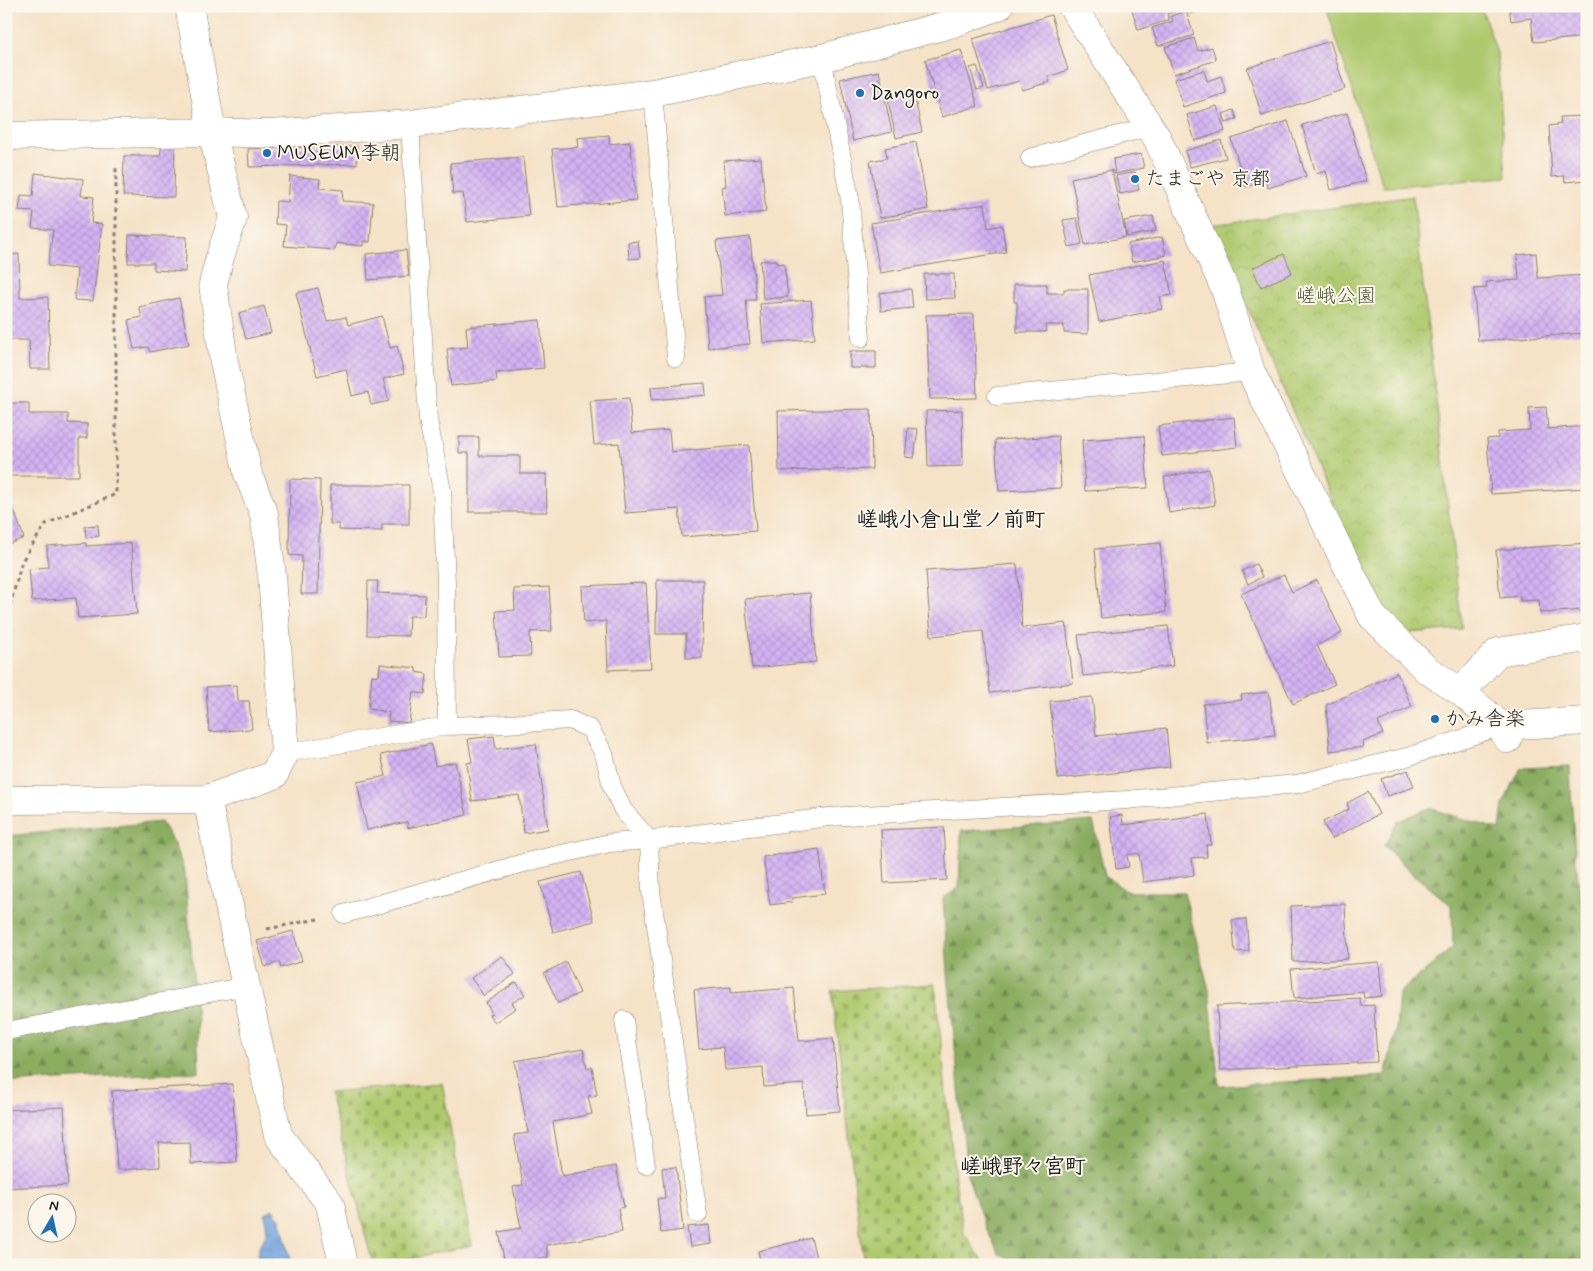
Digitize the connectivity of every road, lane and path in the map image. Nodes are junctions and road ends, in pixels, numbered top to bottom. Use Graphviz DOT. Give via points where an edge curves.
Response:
graph roads {
  1 [pos="189,6"];
  2 [pos="999,6"];
  3 [pos="1072,6"];
  4 [pos="822,58"];
  5 [pos="653,93"];
  6 [pos="410,124"];
  7 [pos="1150,127"];
  8 [pos="212,132"];
  9 [pos="116,133"];
  10 [pos="6,136"];
  11 [pos="1030,158"];
  12 [pos="861,338"];
  13 [pos="676,358"];
  14 [pos="1251,372"];
  15 [pos="997,396"];
  16 [pos="6,620"];
  17 [pos="1587,638"];
  18 [pos="1461,692"];
  19 [pos="1587,721"];
  20 [pos="447,726"];
  21 [pos="1504,733"];
  22 [pos="285,752"];
  23 [pos="6,800"];
  24 [pos="207,800"];
  25 [pos="648,840"];
  26 [pos="344,914"];
  27 [pos="235,935"];
  28 [pos="247,986"];
  29 [pos="624,1020"];
  30 [pos="6,1031"];
  31 [pos="646,1165"];
  32 [pos="698,1214"];
  33 [pos="343,1265"];
  1 -- 8 [label="street"];
  2 -- 4 [label="street" via="954,23"];
  3 -- 7 [label="street"];
  4 -- 5 [label="street"];
  4 -- 12 [label="lane" via="850,200"];
  5 -- 6 [label="street"];
  5 -- 13 [label="lane"];
  6 -- 8 [label="street" via="270,134"];
  6 -- 20 [label="lane" via="428,420 442,491"];
  7 -- 11 [label="lane"];
  7 -- 14 [label="street" via="1225,289"];
  8 -- 9 [label="street"];
  8 -- 22 [label="street" via="233,218 213,284 224,362 248,474 264,514 272,576"];
  9 -- 10 [label="street"];
  9 -- 16 [label="path" via="116,494 46,524 22,561"];
  14 -- 15 [label="lane"];
  14 -- 18 [label="street" via="1372,616 1426,669"];
  17 -- 18 [label="street" via="1498,652"];
  18 -- 21 [label="street"];
  19 -- 21 [label="street"];
  20 -- 22 [label="lane"];
  20 -- 25 [label="lane" via="570,720 590,729 604,754 612,786 623,810"];
  21 -- 25 [label="lane" via="1297,784 1126,800 829,817"];
  22 -- 24 [label="street" via="274,775"];
  23 -- 24 [label="street"];
  24 -- 27 [label="street"];
  25 -- 26 [label="lane" via="610,843 532,861"];
  25 -- 32 [label="lane" via="651,891"];
  26 -- 27 [label="path"];
  27 -- 28 [label="street"];
  28 -- 30 [label="lane"];
  28 -- 33 [label="street" via="278,1135 330,1204"];
  29 -- 31 [label="lane"];
}
